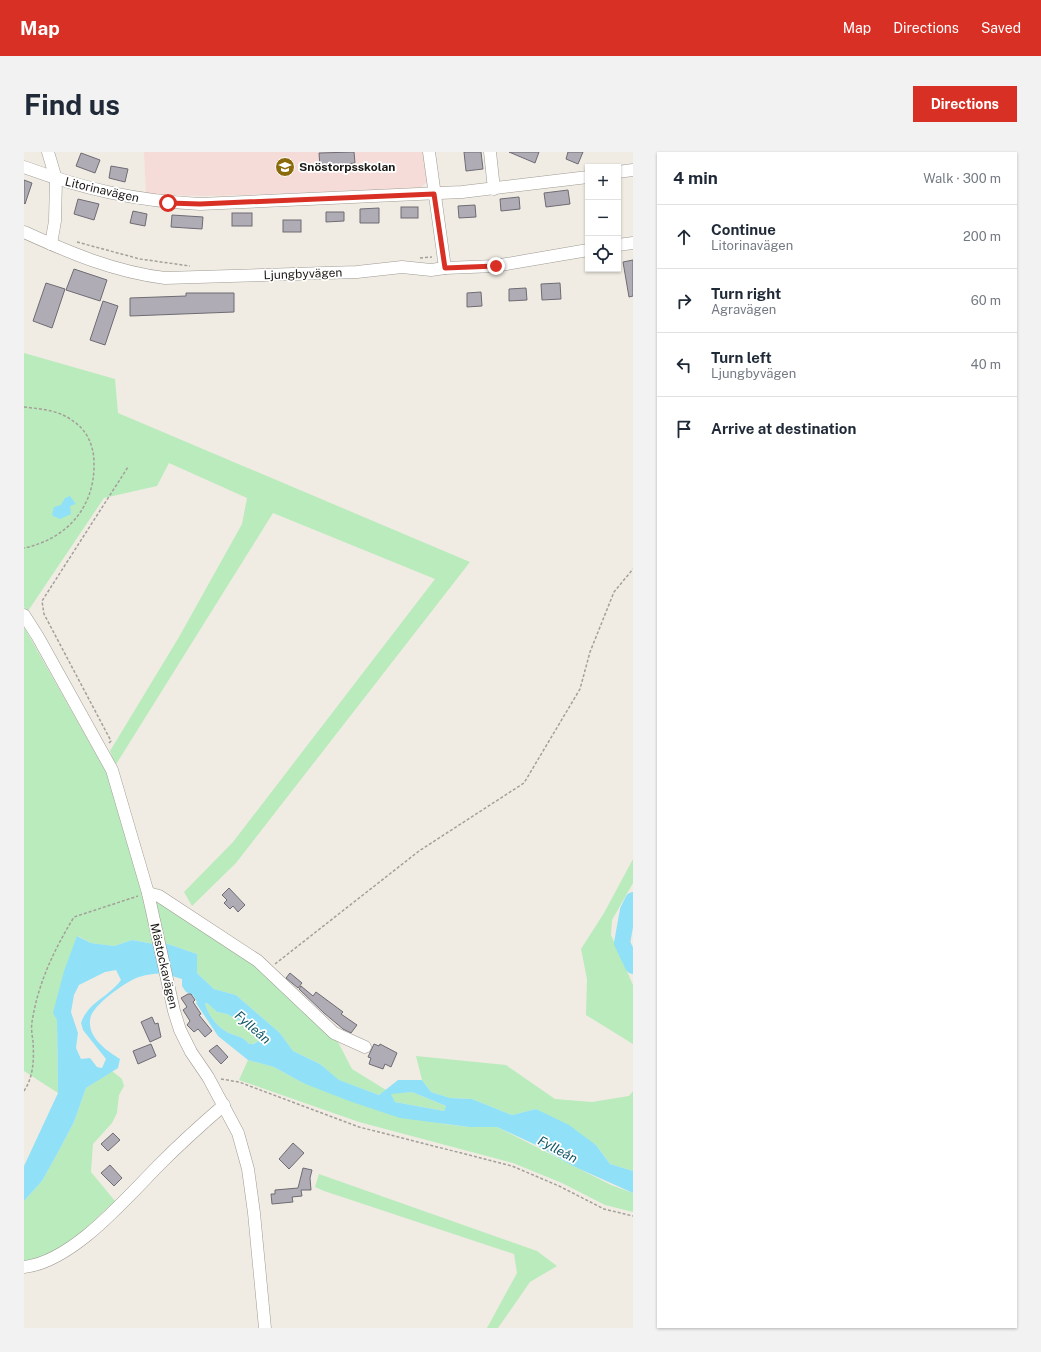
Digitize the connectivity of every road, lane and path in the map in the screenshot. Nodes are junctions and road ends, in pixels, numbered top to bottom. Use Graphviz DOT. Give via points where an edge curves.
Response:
graph roads {
  1 [pos="48,152"];
  2 [pos="429,152"];
  3 [pos="490,152"];
  4 [pos="24,167"];
  5 [pos="633,170"];
  6 [pos="621,172"];
  7 [pos="585,177"];
  8 [pos="56,179"];
  9 [pos="494,189"];
  10 [pos="434,194"];
  11 [pos="24,232"];
  12 [pos="73,241"];
  13 [pos="633,243"];
  14 [pos="50,244"];
  15 [pos="621,245"];
  16 [pos="585,251"];
  17 [pos="443,253"];
  18 [pos="417,258"];
  19 [pos="190,266"];
  20 [pos="445,268"];
  21 [pos="24,407"];
  22 [pos="128,466"];
  23 [pos="24,548"];
  24 [pos="633,569"];
  25 [pos="24,615"];
  26 [pos="102,753"];
  27 [pos="148,893"];
  28 [pos="268,970"];
  29 [pos="365,1048"];
  30 [pos="208,1078"];
  31 [pos="24,1091"];
  32 [pos="224,1105"];
  33 [pos="633,1216"];
  34 [pos="24,1267"];
  35 [pos="265,1328"];
  1 -- 8 [label="street"];
  2 -- 10 [label="street"];
  3 -- 9 [label="street"];
  4 -- 8 [label="street, Litorinavägen"];
  5 -- 6 [label="street"];
  7 -- 9 [label="street, Litorinavägen"];
  8 -- 10 [label="street, Litorinavägen" via="99,191 168,203 200,204"];
  8 -- 14 [label="street" via="55,221"];
  9 -- 10 [label="street, Litorinavägen"];
  10 -- 17 [label="street"];
  11 -- 14 [label="street, Ljungbyvägen"];
  12 -- 19 [label="path" via="140,259"];
  13 -- 15 [label="street"];
  14 -- 20 [label="street, Ljungbyvägen" via="108,267 165,278 357,272 402,267 431,270"];
  16 -- 20 [label="street, Ljungbyvägen" via="496,266"];
  17 -- 18 [label="path"];
  17 -- 20 [label="street"];
  21 -- 23 [label="path" via="58,413 73,420 90,440 94,452 92,491 82,512 73,523 48,541"];
  22 -- 26 [label="path" via="42,601 44,614 110,741"];
  24 -- 28 [label="path" via="614,592 590,652 580,689 524,782 420,851"];
  25 -- 26 [label="street, Mästockavägen"];
  26 -- 27 [label="street, Mästockavägen" via="114,777"];
  27 -- 28 [label="street" via="159,896"];
  27 -- 30 [label="street, Mästockavägen" via="180,1030"];
  27 -- 31 [label="path" via="74,917 54,950 39,988 31,1024 34,1058"];
  28 -- 29 [label="street" via="334,1033"];
  30 -- 32 [label="street, Mästockavägen"];
  30 -- 33 [label="path" via="239,1082 359,1127 512,1166 604,1209"];
  32 -- 34 [label="street" via="99,1224 60,1255 38,1265"];
  32 -- 35 [label="street, Mästockavägen" via="238,1133 248,1169"];
}
